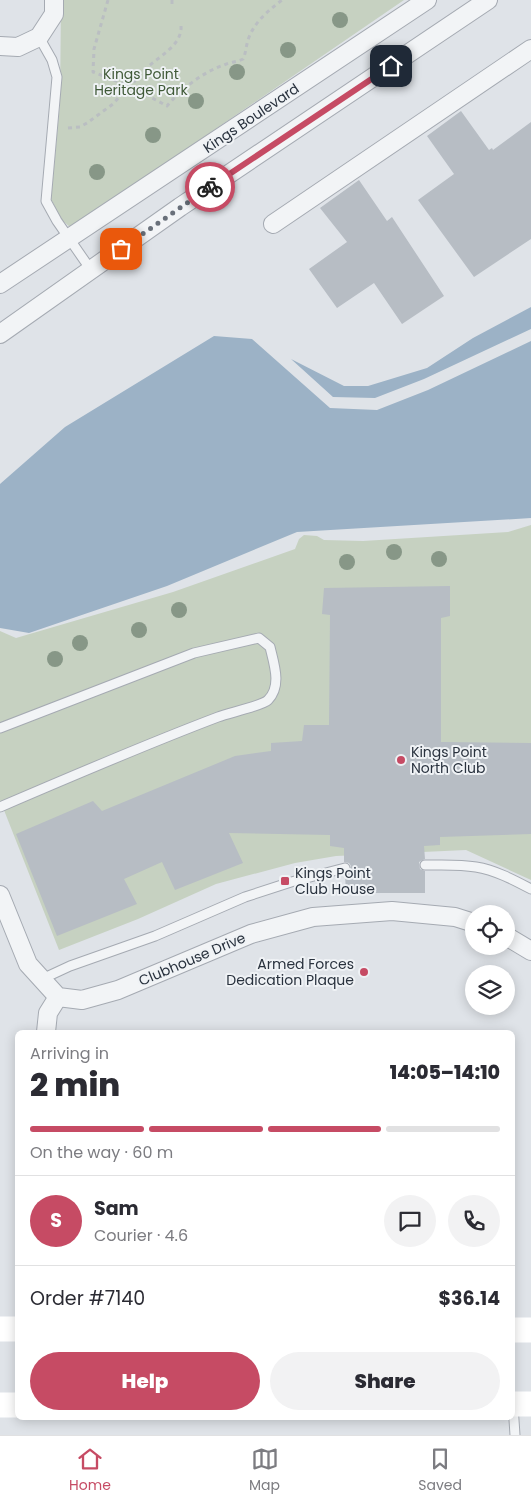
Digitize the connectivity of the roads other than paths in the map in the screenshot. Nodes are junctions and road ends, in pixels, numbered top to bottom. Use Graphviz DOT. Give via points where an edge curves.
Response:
graph roads {
  1 [pos="54,0"];
  2 [pos="427,0"];
  3 [pos="488,0"];
  4 [pos="39,36"];
  5 [pos="0,46"];
  6 [pos="531,49"];
  7 [pos="273,224"];
  8 [pos="69,238"];
  9 [pos="91,270"];
  10 [pos="0,284"];
  11 [pos="0,334"];
  12 [pos="0,728"];
  13 [pos="0,807"];
  14 [pos="425,865"];
  15 [pos="345,868"];
  16 [pos="531,889"];
  17 [pos="0,895"];
  18 [pos="465,920"];
  19 [pos="5,921"];
  20 [pos="515,941"];
  21 [pos="531,951"];
  22 [pos="42,979"];
  23 [pos="58,997"];
  24 [pos="46,1030"];
  25 [pos="0,1329"];
  26 [pos="15,1329"];
  27 [pos="515,1330"];
  28 [pos="531,1330"];
  29 [pos="515,1404"];
  30 [pos="531,1404"];
  31 [pos="0,1405"];
  32 [pos="15,1405"];
  33 [pos="514,1420"];
  34 [pos="515,1435"];
  1 -- 4 [label="street" via="54,14"];
  2 -- 8 [label="street, Kings Boulevard"];
  3 -- 9 [label="street"];
  4 -- 5 [label="street" via="18,47"];
  4 -- 8 [label="lane" via="57,77 46,201"];
  6 -- 7 [label="street"];
  8 -- 9 [label="lane"];
  8 -- 10 [label="street, Kings Boulevard"];
  9 -- 11 [label="street"];
  12 -- 13 [label="lane" via="194,654 259,638 270,646 276,690 266,702 155,741"];
  14 -- 16 [label="lane" via="477,867"];
  15 -- 22 [label="lane" via="245,896 155,936"];
  17 -- 19 [label="street"];
  18 -- 23 [label="street, Clubhouse Drive" via="392,911 313,917 251,934 118,990 82,1000"];
  19 -- 22 [label="street" via="28,964"];
  20 -- 21 [label="street"];
  22 -- 23 [label="street"];
  23 -- 24 [label="street" via="48,1013"];
  25 -- 26 [label="main road"];
  27 -- 28 [label="main road"];
  29 -- 30 [label="main road"];
  31 -- 32 [label="main road"];
  33 -- 34 [label="lane"];
}
